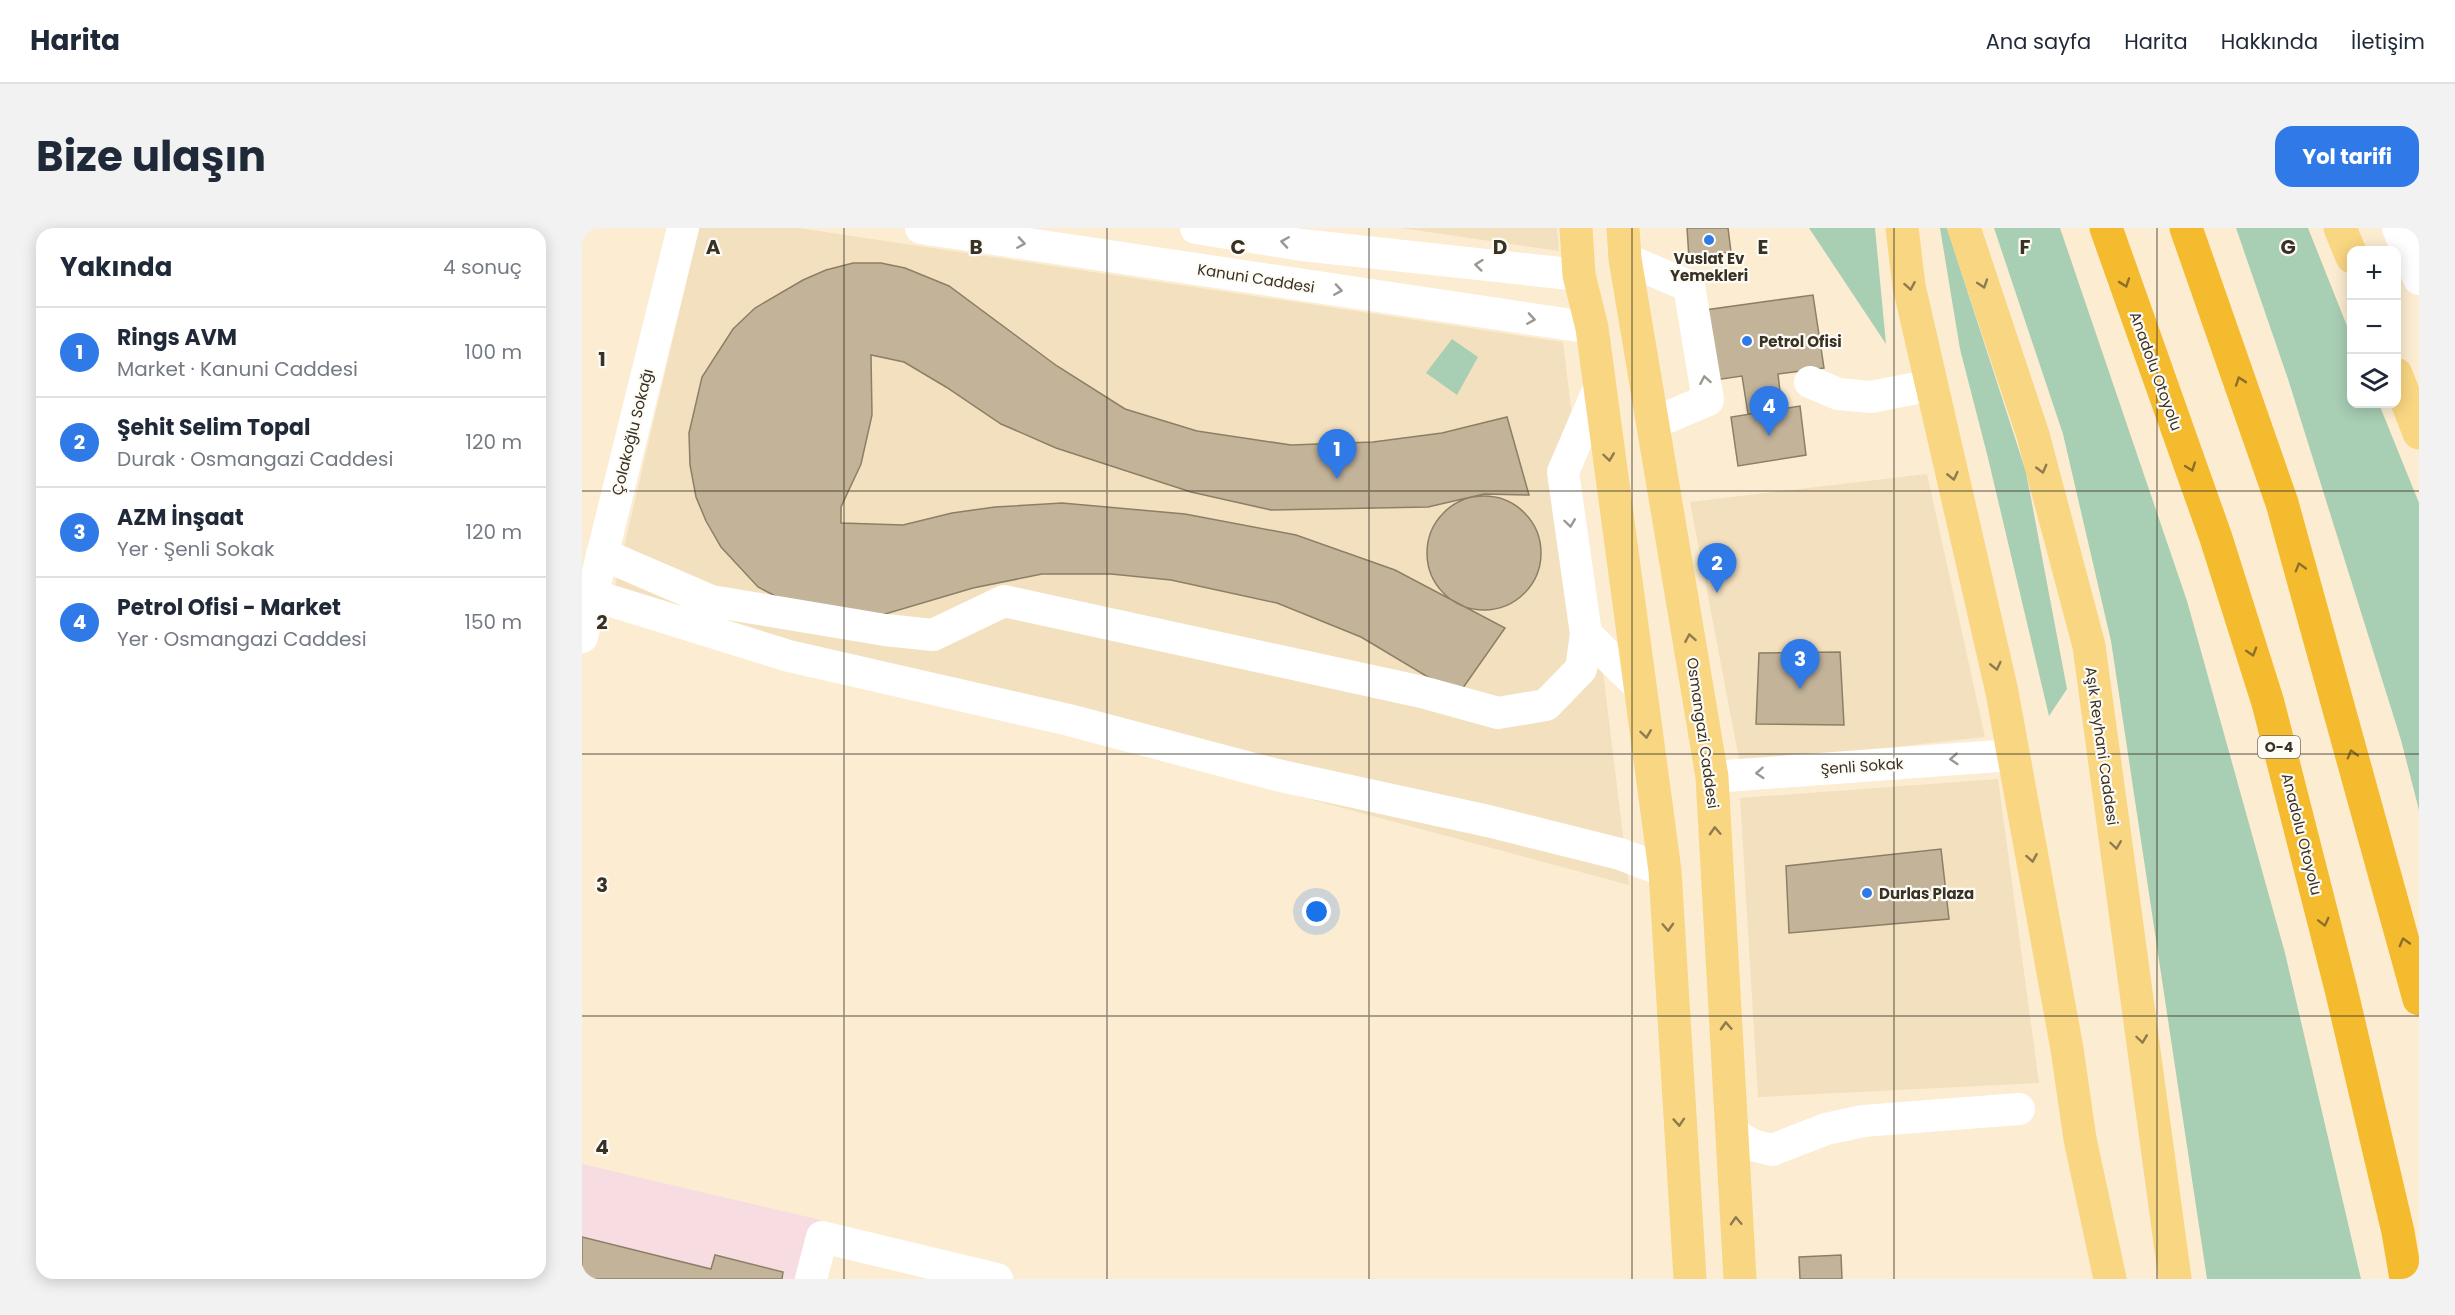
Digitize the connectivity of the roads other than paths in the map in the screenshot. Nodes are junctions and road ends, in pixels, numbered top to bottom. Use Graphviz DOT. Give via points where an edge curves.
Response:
graph roads {
  1 [pos="683,228"];
  2 [pos="921,228"];
  3 [pos="1196,228"];
  4 [pos="1576,228"];
  5 [pos="1902,228"];
  6 [pos="1964,228"];
  7 [pos="2106,228"];
  8 [pos="2186,228"];
  9 [pos="2340,228"];
  10 [pos="2398,228"];
  11 [pos="1624,243"];
  12 [pos="2347,246"];
  13 [pos="1579,275"];
  14 [pos="2419,279"];
  15 [pos="1632,299"];
  16 [pos="1592,328"];
  17 [pos="1810,381"];
  18 [pos="1932,385"];
  19 [pos="2401,385"];
  20 [pos="1599,388"];
  21 [pos="1654,423"];
  22 [pos="2419,433"];
  23 [pos="602,554"];
  24 [pos="585,617"];
  25 [pos="1586,634"];
  26 [pos="1640,687"];
  27 [pos="2012,755"];
  28 [pos="1712,777"];
  29 [pos="1665,872"];
  30 [pos="2419,999"];
  31 [pos="2019,1109"];
  32 [pos="1732,1133"];
  33 [pos="1683,1172"];
  34 [pos="811,1279"];
  35 [pos="997,1279"];
  36 [pos="1669,1279"];
  37 [pos="1690,1279"];
  38 [pos="1740,1279"];
  39 [pos="2110,1279"];
  40 [pos="2175,1279"];
  41 [pos="2406,1279"];
  1 -- 23 [label="street, Çolakoğlu Sokağı"];
  2 -- 16 [label="street, Kanuni Caddesi, one-way"];
  13 -- 3 [label="street, one-way" via="1302,245"];
  4 -- 13 [label="main road"];
  5 -- 18 [label="main road, one-way" via="1909,286"];
  6 -- 40 [label="main road, Aşık Reyhani Caddesi, one-way" via="2033,435 2089,646"];
  7 -- 41 [label="highway, Anadolu Otoyolu / O-4, one-way" via="2216,538 2268,703 2343,1000"];
  30 -- 8 [label="highway, one-way" via="2282,503"];
  9 -- 12 [label="main road"];
  10 -- 14 [label="street"];
  11 -- 15 [label="main road, Osmangazi Caddesi"];
  21 -- 11 [label="street, one-way" via="1708,400 1695,320 1689,286"];
  13 -- 15 [label="main road"];
  13 -- 16 [label="main road"];
  15 -- 16 [label="main road"];
  15 -- 21 [label="main road, Osmangazi Caddesi"];
  16 -- 20 [label="main road"];
  17 -- 18 [label="street" via="1838,394 1871,397"];
  18 -- 27 [label="main road, one-way" via="2002,692"];
  19 -- 22 [label="main road"];
  20 -- 25 [label="street, one-way" via="1563,472"];
  20 -- 26 [label="main road, one-way"];
  28 -- 21 [label="main road, Osmangazi Caddesi, one-way"];
  23 -- 24 [label="street, Çolakoğlu Sokağı"];
  23 -- 25 [label="street" via="711,601 933,635 1004,601 1498,712 1546,705 1581,669"];
  24 -- 29 [label="street" via="789,656 1069,720 1277,775 1620,854"];
  25 -- 26 [label="street"];
  26 -- 29 [label="main road, one-way"];
  27 -- 28 [label="street, Şenli Sokak, one-way"];
  27 -- 39 [label="main road, one-way" via="2080,1138"];
  32 -- 28 [label="main road, Osmangazi Caddesi, one-way"];
  29 -- 33 [label="main road, one-way"];
  31 -- 32 [label="street" via="1863,1121 1826,1129 1772,1150 1752,1145"];
  38 -- 32 [label="main road, Osmangazi Caddesi, one-way"];
  33 -- 36 [label="main road" via="1667,1203"];
  33 -- 37 [label="main road"];
  34 -- 35 [label="street" via="822,1237"];
}
